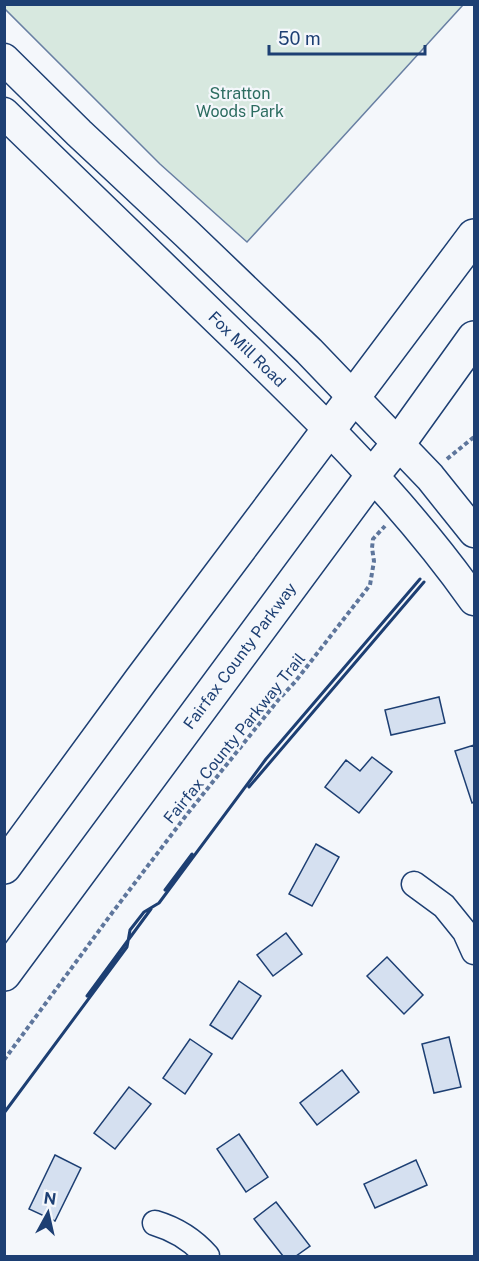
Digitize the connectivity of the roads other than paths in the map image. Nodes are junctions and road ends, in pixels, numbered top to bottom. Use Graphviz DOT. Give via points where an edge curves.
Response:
graph roads {
  1 [pos="4,58"];
  2 [pos="4,113"];
  3 [pos="474,236"];
  4 [pos="474,338"];
  5 [pos="354,398"];
  6 [pos="330,430"];
  7 [pos="398,444"];
  8 [pos="372,475"];
  9 [pos="474,532"];
  10 [pos="474,600"];
  11 [pos="4,867"];
  12 [pos="414,885"];
  13 [pos="474,952"];
  14 [pos="4,974"];
  15 [pos="155,1223"];
  16 [pos="207,1257"];
  1 -- 5 [label="main road"];
  2 -- 6 [label="main road, Fox Mill Road"];
  3 -- 5 [label="highway"];
  4 -- 7 [label="highway, Fairfax County Parkway"];
  5 -- 6 [label="highway"];
  5 -- 7 [label="main road"];
  6 -- 8 [label="main road, Fox Mill Road"];
  6 -- 11 [label="highway"];
  7 -- 8 [label="highway, Fairfax County Parkway"];
  7 -- 9 [label="main road"];
  8 -- 10 [label="main road, Fox Mill Road" via="440,553"];
  8 -- 14 [label="highway, Fairfax County Parkway"];
  12 -- 13 [label="street" via="444,906 465,932"];
  15 -- 16 [label="street" via="188,1238"];
}
